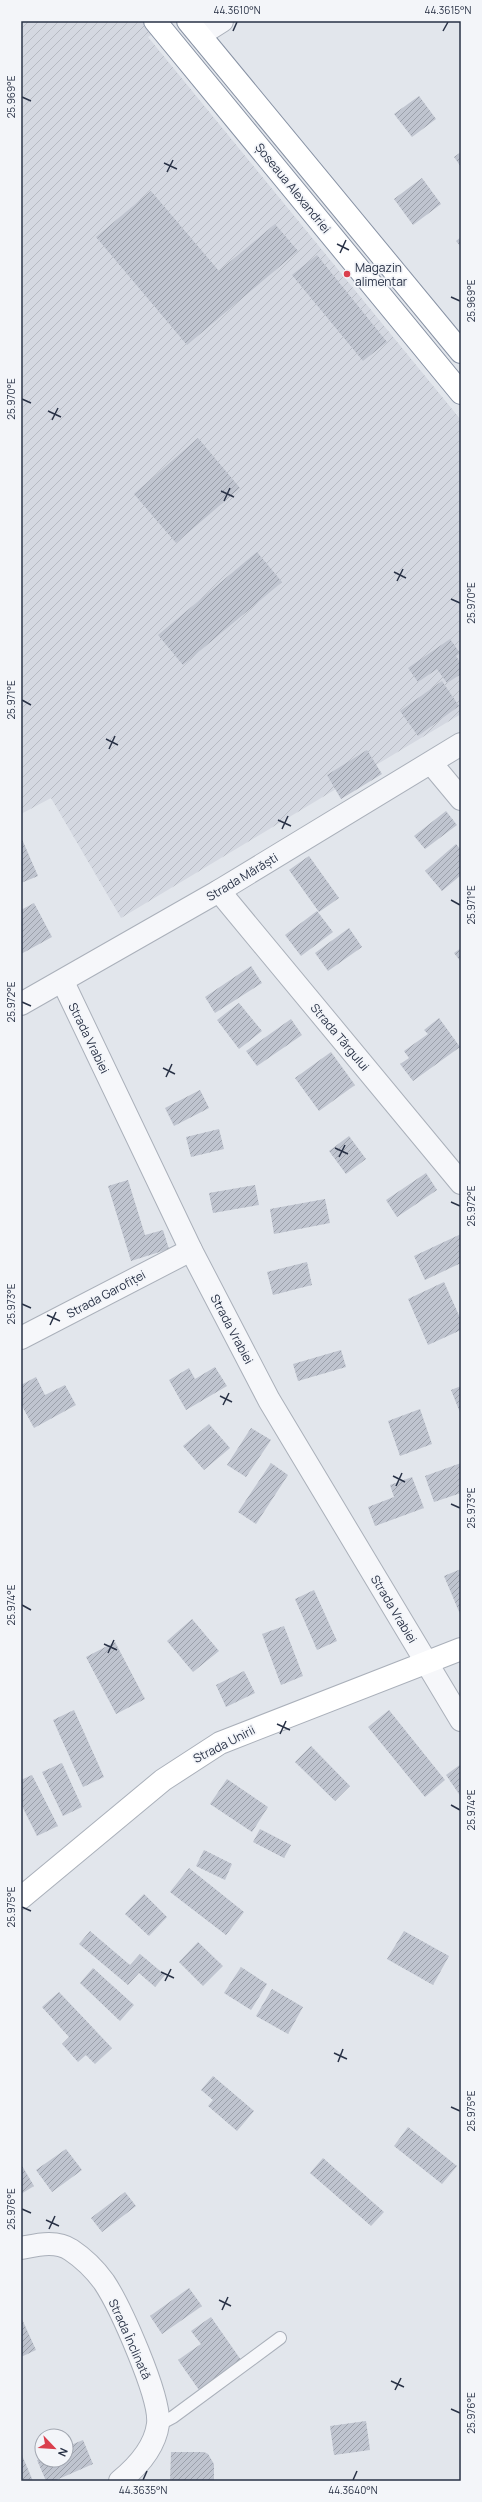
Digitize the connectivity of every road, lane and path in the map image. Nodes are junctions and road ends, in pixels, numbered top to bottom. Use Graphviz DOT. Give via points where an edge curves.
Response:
graph roads {
  1 [pos="155,21"];
  2 [pos="222,21"];
  3 [pos="194,28"];
  4 [pos="461,352"];
  5 [pos="461,393"];
  6 [pos="461,744"];
  7 [pos="431,763"];
  8 [pos="461,799"];
  9 [pos="219,891"];
  10 [pos="63,982"];
  11 [pos="21,1004"];
  12 [pos="461,1183"];
  13 [pos="190,1250"];
  14 [pos="21,1338"];
  15 [pos="461,1649"];
  16 [pos="426,1661"];
  17 [pos="461,1720"];
  18 [pos="21,1898"];
  19 [pos="21,2248"];
  20 [pos="280,2338"];
  21 [pos="158,2425"];
  22 [pos="120,2481"];
  1 -- 5 [label="main road, Șoseaua Alexandriei"];
  2 -- 3 [label="street"];
  3 -- 4 [label="main road, Șoseaua Alexandriei"];
  6 -- 7 [label="street, Strada Mărăști"];
  7 -- 8 [label="street"];
  7 -- 9 [label="street, Strada Mărăști"];
  9 -- 10 [label="street, Strada Mărăști"];
  9 -- 12 [label="street, Strada Târgului"];
  10 -- 11 [label="street, Strada Mărăști"];
  10 -- 13 [label="street, Strada Vrabiei"];
  13 -- 14 [label="street, Strada Garofiței"];
  13 -- 16 [label="street, Strada Vrabiei" via="269,1400"];
  15 -- 16 [label="main road, Strada Unirii"];
  16 -- 17 [label="street, Strada Vrabiei"];
  16 -- 18 [label="main road, Strada Unirii" via="246,1731 189,1761"];
  19 -- 21 [label="street, Strada Înclinată" via="47,2244 62,2246 71,2250 104,2282 153,2390"];
  20 -- 21 [label="lane" via="173,2417"];
  21 -- 22 [label="street, Strada Înclinată" via="145,2455 134,2470"];
}
